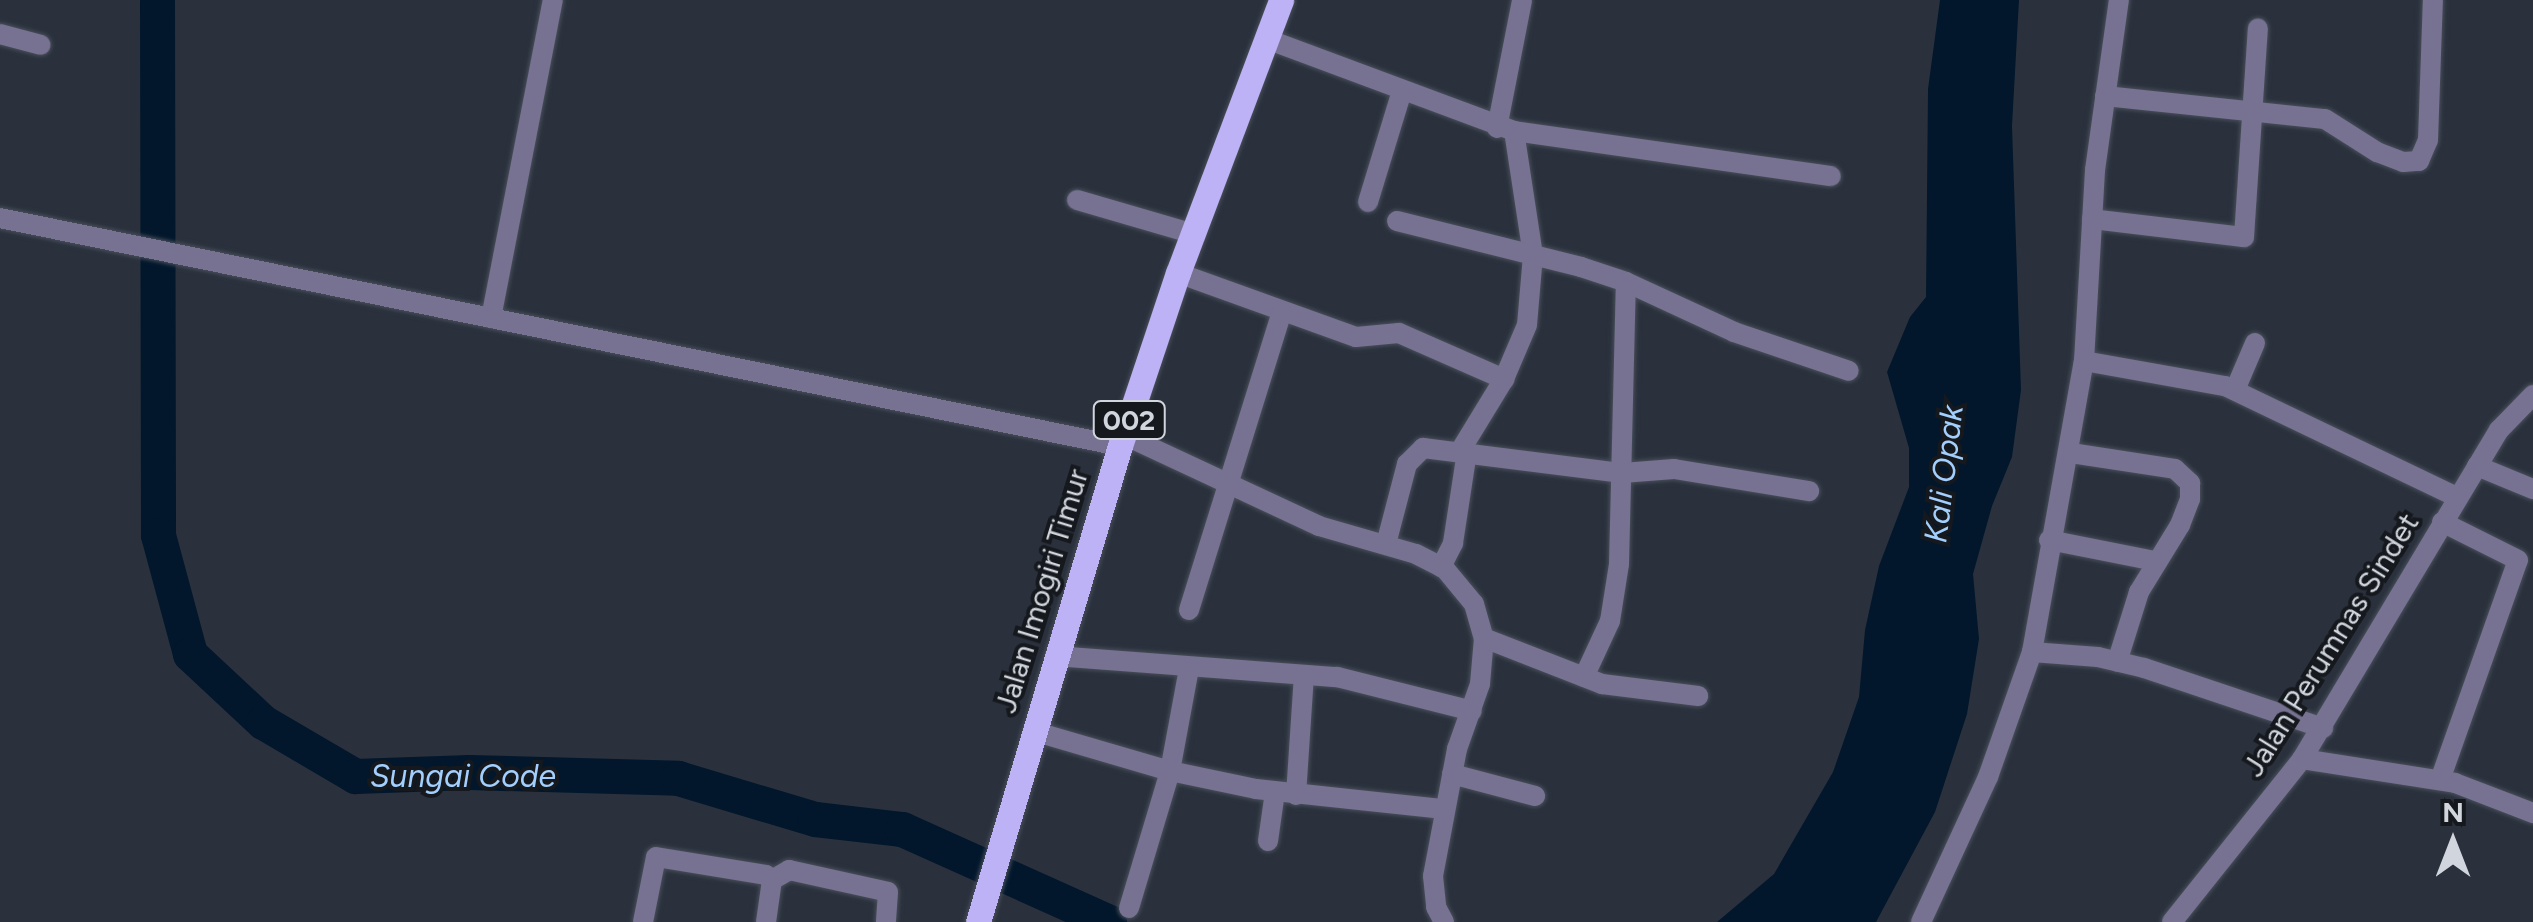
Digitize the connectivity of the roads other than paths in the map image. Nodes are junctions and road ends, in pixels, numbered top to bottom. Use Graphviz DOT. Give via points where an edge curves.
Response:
graph roads {
  1 [pos="552,0"];
  2 [pos="1281,0"];
  3 [pos="1522,0"];
  4 [pos="2118,0"];
  5 [pos="2433,0"];
  6 [pos="2258,28"];
  7 [pos="0,34"];
  8 [pos="1267,39"];
  9 [pos="41,45"];
  10 [pos="1402,91"];
  11 [pos="2105,96"];
  12 [pos="2252,112"];
  13 [pos="1505,129"];
  14 [pos="1831,176"];
  15 [pos="1077,200"];
  16 [pos="1368,202"];
  17 [pos="0,218"];
  18 [pos="2092,220"];
  19 [pos="1397,221"];
  20 [pos="1194,234"];
  21 [pos="1532,255"];
  22 [pos="1178,273"];
  23 [pos="1626,282"];
  24 [pos="1282,312"];
  25 [pos="491,318"];
  26 [pos="2255,343"];
  27 [pos="2084,362"];
  28 [pos="1849,371"];
  29 [pos="1504,379"];
  30 [pos="2234,390"];
  31 [pos="2533,395"];
  32 [pos="1122,440"];
  33 [pos="1463,452"];
  34 [pos="2071,453"];
  35 [pos="2477,466"];
  36 [pos="1622,473"];
  37 [pos="1231,488"];
  38 [pos="2533,489"];
  39 [pos="1809,491"];
  40 [pos="2457,497"];
  41 [pos="2442,522"];
  42 [pos="2049,540"];
  43 [pos="1386,544"];
  44 [pos="2155,561"];
  45 [pos="2526,564"];
  46 [pos="1441,567"];
  47 [pos="1189,610"];
  48 [pos="1484,638"];
  49 [pos="2032,652"];
  50 [pos="1055,656"];
  51 [pos="2117,662"];
  52 [pos="1189,668"];
  53 [pos="1304,675"];
  54 [pos="1584,677"];
  55 [pos="1698,696"];
  56 [pos="1472,710"];
  57 [pos="2323,728"];
  58 [pos="1033,732"];
  59 [pos="2302,759"];
  60 [pos="1170,772"];
  61 [pos="1452,774"];
  62 [pos="2440,780"];
  63 [pos="1286,793"];
  64 [pos="1534,796"];
  65 [pos="1444,809"];
  66 [pos="2533,813"];
  67 [pos="1268,841"];
  68 [pos="772,880"];
  69 [pos="1129,908"];
  70 [pos="642,922"];
  71 [pos="766,922"];
  72 [pos="886,922"];
  73 [pos="978,922"];
  74 [pos="1444,922"];
  75 [pos="1921,922"];
  76 [pos="2172,922"];
  1 -- 25 [label="street"];
  2 -- 8 [label="main road, Jalan Imogiri Timur / 002"];
  3 -- 13 [label="street"];
  4 -- 11 [label="street"];
  5 -- 12 [label="street" via="2428,140 2419,161 2378,152 2325,119"];
  6 -- 12 [label="street"];
  7 -- 9 [label="street"];
  8 -- 10 [label="street"];
  8 -- 20 [label="main road, Jalan Imogiri Timur / 002"];
  10 -- 13 [label="street"];
  10 -- 16 [label="street"];
  11 -- 12 [label="street"];
  11 -- 18 [label="street"];
  12 -- 18 [label="street" via="2244,236"];
  13 -- 14 [label="street"];
  13 -- 21 [label="street"];
  15 -- 20 [label="street"];
  17 -- 25 [label="street"];
  18 -- 27 [label="street"];
  19 -- 21 [label="street"];
  20 -- 22 [label="main road, Jalan Imogiri Timur / 002"];
  21 -- 23 [label="street"];
  21 -- 29 [label="street" via="1526,325"];
  22 -- 24 [label="street"];
  22 -- 32 [label="main road, Jalan Imogiri Timur / 002"];
  23 -- 28 [label="street" via="1734,332"];
  23 -- 36 [label="street"];
  24 -- 29 [label="street" via="1356,337 1399,333"];
  24 -- 37 [label="street"];
  25 -- 32 [label="street"];
  26 -- 30 [label="street"];
  27 -- 30 [label="street"];
  27 -- 34 [label="street"];
  29 -- 33 [label="street"];
  30 -- 40 [label="street"];
  31 -- 35 [label="street, Jalan Perumnas Sindet" via="2511,414"];
  32 -- 37 [label="street"];
  32 -- 50 [label="main road, Jalan Imogiri Timur / 002"];
  33 -- 36 [label="street"];
  33 -- 43 [label="street" via="1424,448 1411,456"];
  33 -- 46 [label="street" via="1453,544"];
  34 -- 42 [label="street"];
  34 -- 44 [label="street" via="2184,474 2190,499"];
  35 -- 38 [label="street"];
  35 -- 40 [label="street, Jalan Perumnas Sindet"];
  36 -- 39 [label="street" via="1674,469"];
  36 -- 54 [label="street" via="1613,606"];
  37 -- 43 [label="street" via="1319,526"];
  37 -- 47 [label="street"];
  40 -- 41 [label="street, Jalan Perumnas Sindet"];
  41 -- 45 [label="street"];
  41 -- 57 [label="street, Jalan Perumnas Sindet"];
  42 -- 44 [label="street"];
  42 -- 49 [label="street"];
  43 -- 46 [label="street"];
  44 -- 51 [label="street"];
  45 -- 62 [label="street"];
  46 -- 48 [label="street" via="1474,604"];
  48 -- 54 [label="street"];
  48 -- 56 [label="street"];
  49 -- 51 [label="street"];
  49 -- 75 [label="street" via="1988,776"];
  50 -- 52 [label="street"];
  50 -- 58 [label="main road, Jalan Imogiri Timur / 002"];
  51 -- 57 [label="street"];
  52 -- 53 [label="street"];
  52 -- 60 [label="street"];
  53 -- 56 [label="street" via="1378,685"];
  53 -- 63 [label="street"];
  54 -- 55 [label="street"];
  56 -- 61 [label="street"];
  57 -- 59 [label="street, Jalan Perumnas Sindet"];
  58 -- 60 [label="street"];
  58 -- 73 [label="main road, Jalan Imogiri Timur / 002"];
  59 -- 62 [label="street"];
  59 -- 76 [label="street, Jalan Perumnas Sindet"];
  60 -- 63 [label="street"];
  60 -- 69 [label="street"];
  61 -- 64 [label="street"];
  61 -- 65 [label="street"];
  62 -- 66 [label="street"];
  63 -- 65 [label="street"];
  63 -- 67 [label="street"];
  65 -- 74 [label="street" via="1433,876"];
  68 -- 70 [label="street" via="656,857"];
  68 -- 71 [label="street"];
  68 -- 72 [label="street" via="789,870 804,871 884,890 890,895"];
}
